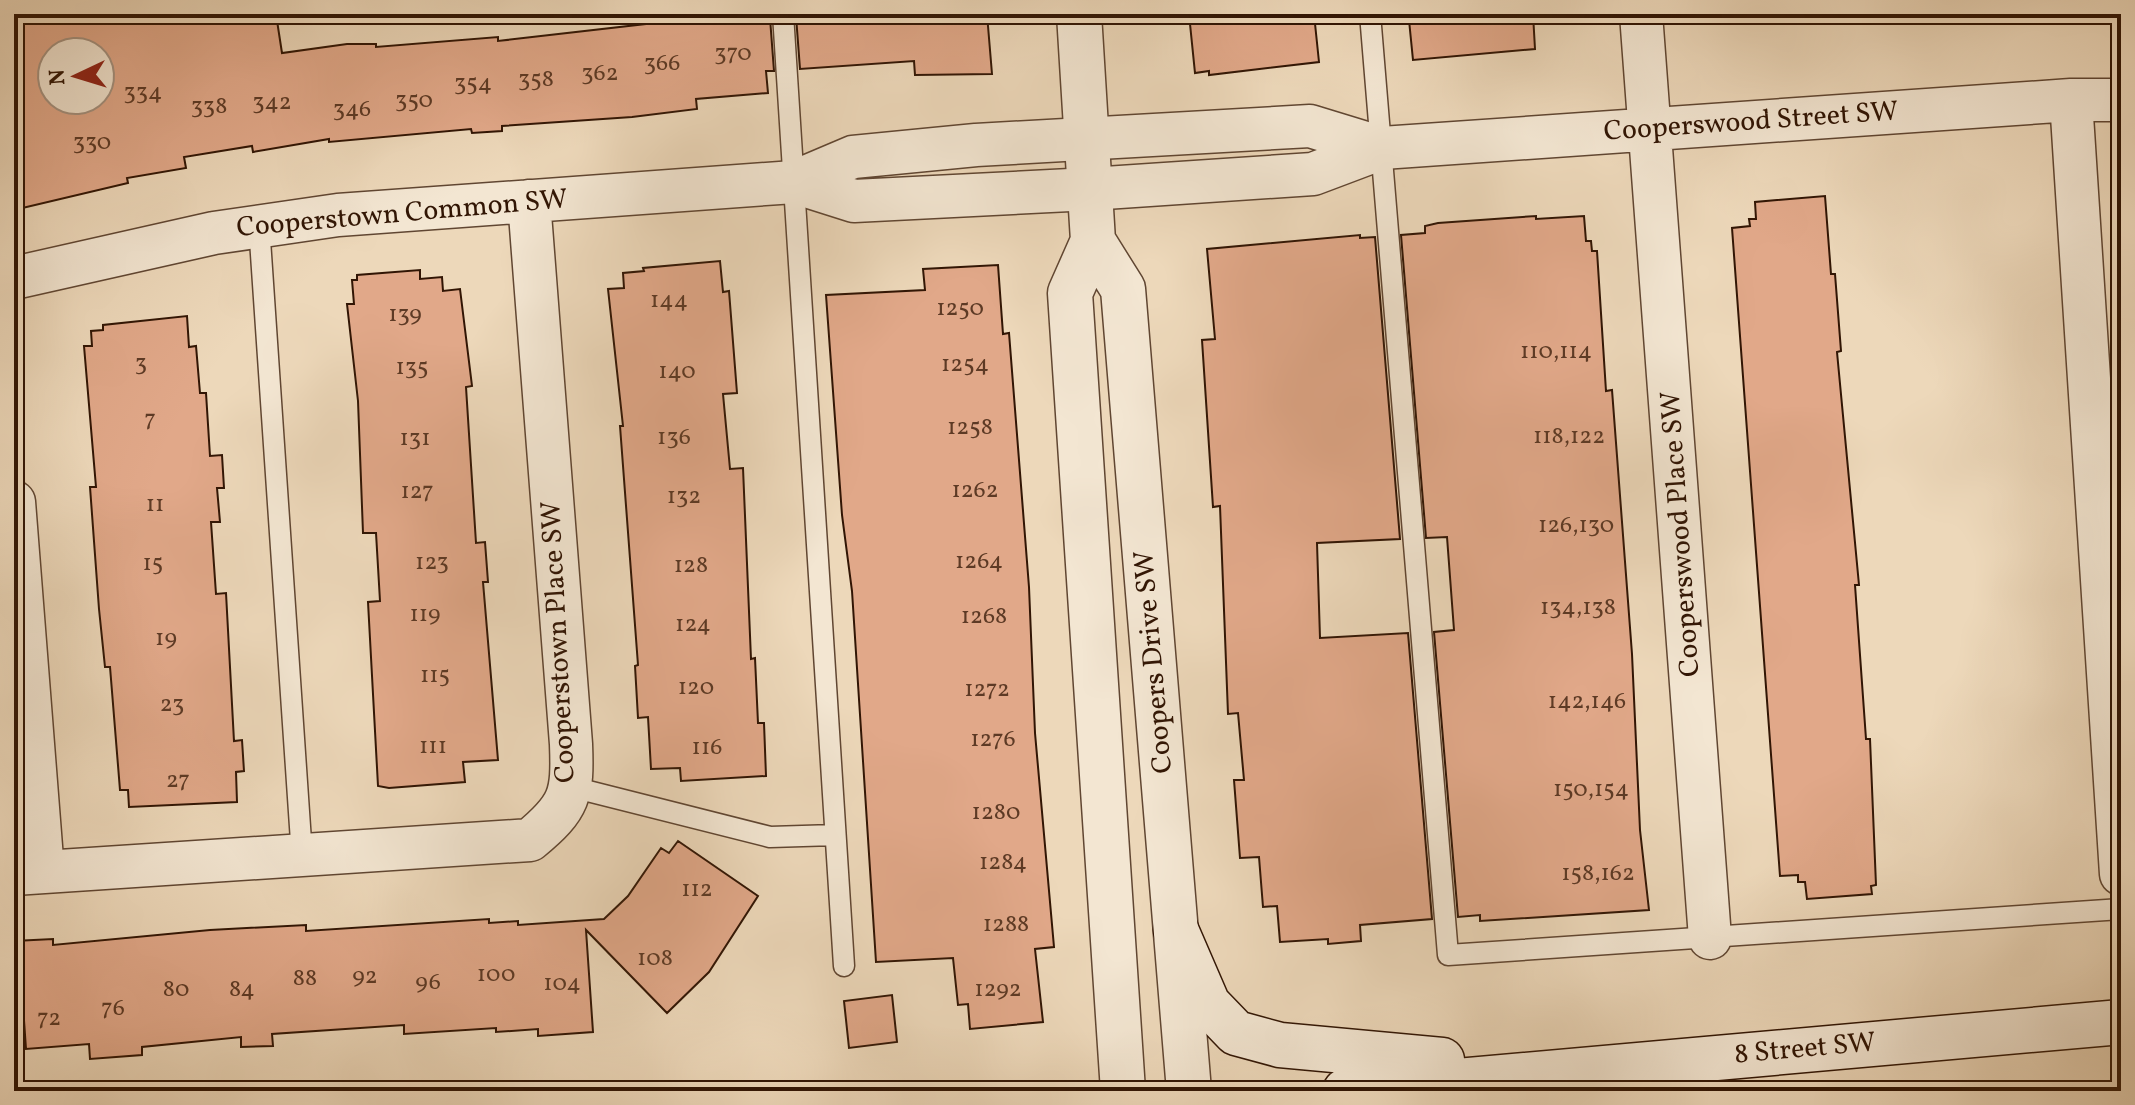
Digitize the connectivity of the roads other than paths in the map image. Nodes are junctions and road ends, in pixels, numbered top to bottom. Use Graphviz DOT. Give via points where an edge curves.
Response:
graph roads {
  1 [pos="783,14"];
  2 [pos="1079,14"];
  3 [pos="1370,14"];
  4 [pos="1641,14"];
  5 [pos="2071,100"];
  6 [pos="2121,100"];
  7 [pos="1651,130"];
  8 [pos="1087,139"];
  9 [pos="1382,148"];
  10 [pos="794,182"];
  11 [pos="1090,189"];
  12 [pos="529,201"];
  13 [pos="259,225"];
  14 [pos="1093,241"];
  15 [pos="14,278"];
  16 [pos="14,502"];
  17 [pos="572,787"];
  18 [pos="835,835"];
  19 [pos="302,856"];
  20 [pos="28,873"];
  21 [pos="2121,874"];
  22 [pos="2121,909"];
  23 [pos="1176,930"];
  24 [pos="1710,938"];
  25 [pos="844,966"];
  26 [pos="2121,1022"];
  27 [pos="1620,1065"];
  28 [pos="1123,1091"];
  29 [pos="1189,1091"];
  30 [pos="1345,1091"];
  1 -- 10 [label="lane"];
  2 -- 8 [label="street, Coopers Drive SW"];
  3 -- 9 [label="lane"];
  4 -- 7 [label="street, Cooperswood Place SW"];
  5 -- 6 [label="street, Cooperswood Street SW"];
  5 -- 7 [label="street, Cooperswood Street SW"];
  5 -- 21 [label="street"];
  7 -- 9 [label="street, Cooperswood Street SW"];
  7 -- 24 [label="street, Cooperswood Place SW"];
  8 -- 9 [label="street, Cooperswood Street SW" via="1310,126"];
  8 -- 10 [label="street, Cooperstown Common SW" via="853,157"];
  8 -- 11 [label="street, Coopers Drive SW"];
  9 -- 11 [label="street, Cooperswood Street SW" via="1313,174"];
  9 -- 24 [label="lane" via="1448,955"];
  10 -- 11 [label="street, Cooperstown Common SW" via="854,201"];
  10 -- 12 [label="street, Cooperstown Common SW"];
  10 -- 18 [label="lane"];
  11 -- 14 [label="street, Coopers Drive SW"];
  12 -- 13 [label="street, Cooperstown Common SW"];
  12 -- 17 [label="street, Cooperstown Place SW"];
  13 -- 15 [label="street, Cooperstown Common SW"];
  13 -- 19 [label="lane"];
  14 -- 23 [label="street, Coopers Drive SW" via="1123,289"];
  14 -- 28 [label="street, Coopers Drive SW" via="1070,293"];
  16 -- 20 [label="street"];
  17 -- 18 [label="lane" via="770,837"];
  17 -- 19 [label="street, Cooperstown Place SW" via="555,820 530,840"];
  18 -- 25 [label="lane"];
  19 -- 20 [label="street, Cooperstown Place SW"];
  22 -- 24 [label="lane"];
  23 -- 27 [label="street" via="1208,1004 1236,1033 1280,1045 1404,1059"];
  23 -- 29 [label="street, Coopers Drive SW"];
  26 -- 27 [label="street, 8 Street SW"];
  27 -- 30 [label="street, 8 Street SW"];
}
